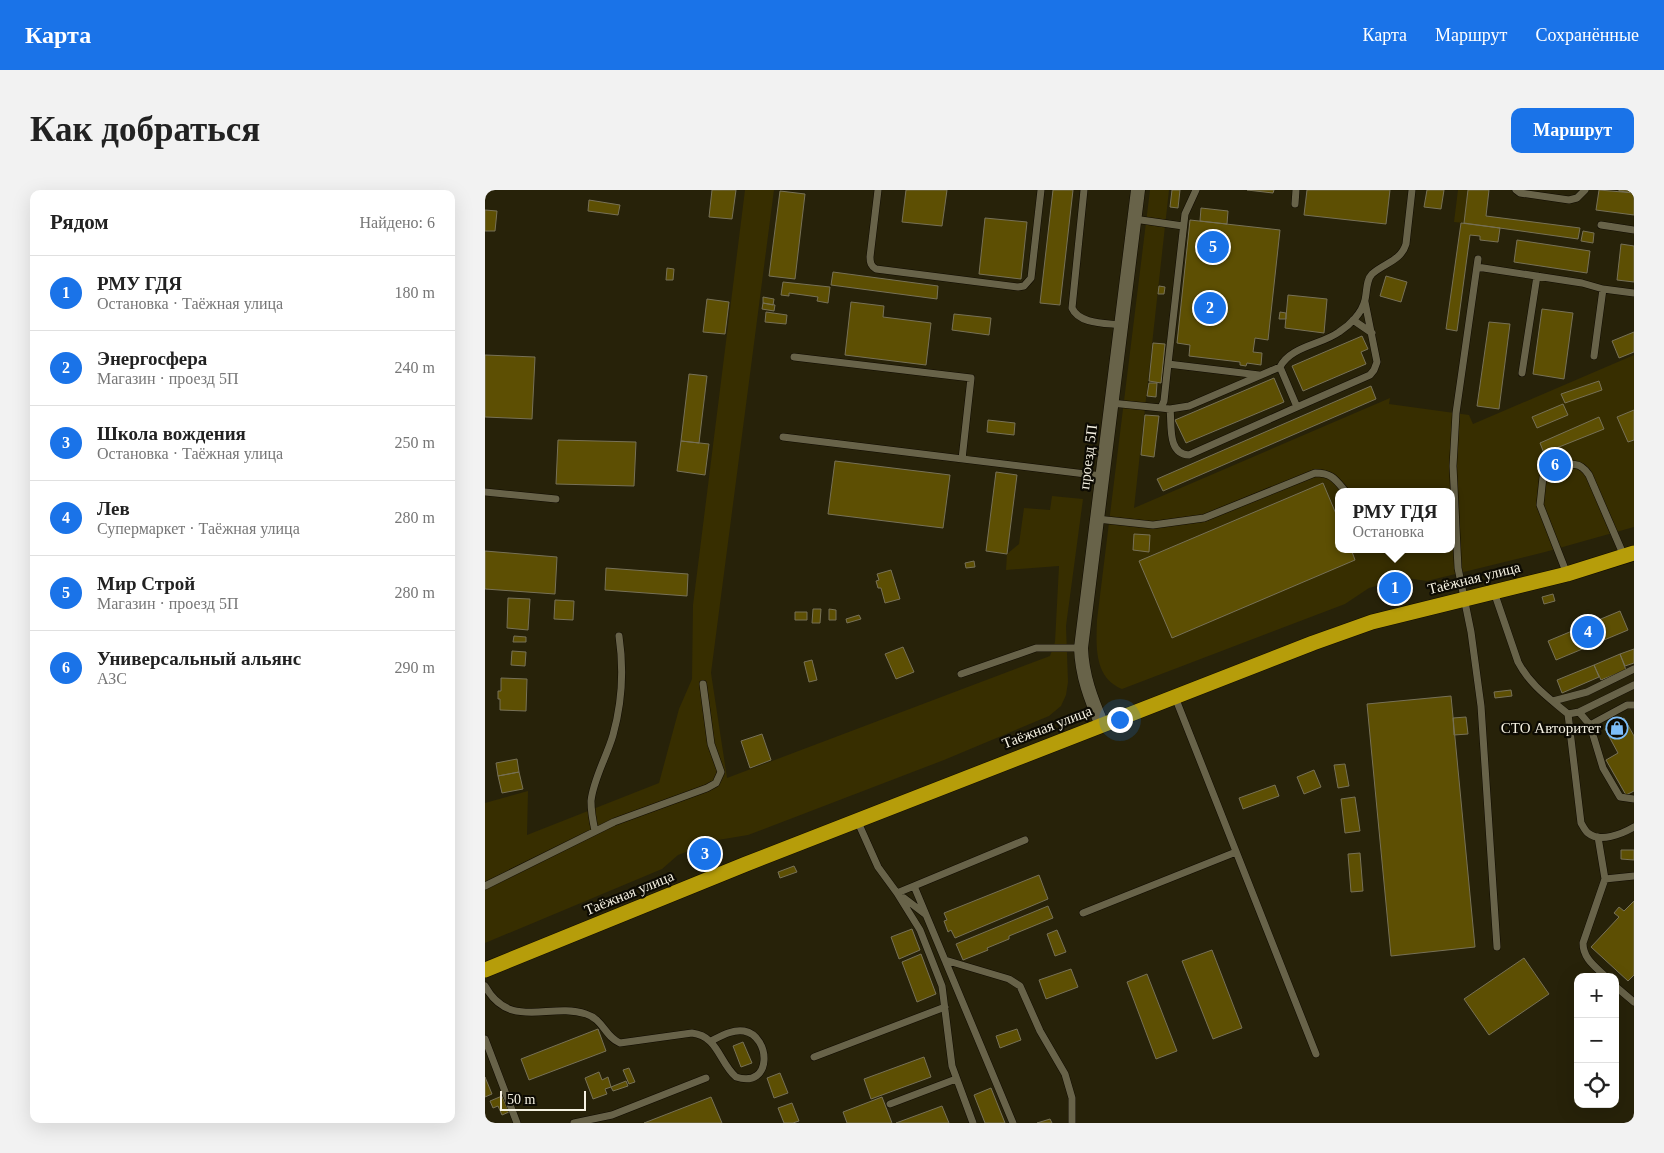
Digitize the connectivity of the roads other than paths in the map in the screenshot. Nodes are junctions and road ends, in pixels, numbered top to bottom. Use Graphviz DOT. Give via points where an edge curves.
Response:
graph roads {
  1 [pos="878,190"];
  2 [pos="1041,190"];
  3 [pos="1084,190"];
  4 [pos="1138,190"];
  5 [pos="1196,190"];
  6 [pos="1297,190"];
  7 [pos="1412,190"];
  8 [pos="1516,190"];
  9 [pos="1585,190"];
  10 [pos="1295,204"];
  11 [pos="1134,219"];
  12 [pos="1601,225"];
  13 [pos="1183,226"];
  14 [pos="1634,230"];
  15 [pos="1537,276"];
  16 [pos="1603,289"];
  17 [pos="1634,293"];
  18 [pos="1365,302"];
  19 [pos="1353,320"];
  20 [pos="1121,325"];
  21 [pos="1372,333"];
  22 [pos="1594,356"];
  23 [pos="794,357"];
  24 [pos="1168,364"];
  25 [pos="1280,367"];
  26 [pos="1522,373"];
  27 [pos="1260,375"];
  28 [pos="1111,403"];
  29 [pos="1161,408"];
  30 [pos="1297,408"];
  31 [pos="1170,409"];
  32 [pos="783,437"];
  33 [pos="962,459"];
  34 [pos="1102,476"];
  35 [pos="1342,488"];
  36 [pos="1454,488"];
  37 [pos="485,492"];
  38 [pos="556,499"];
  39 [pos="1455,504"];
  40 [pos="1097,519"];
  41 [pos="1629,554"];
  42 [pos="1567,574"];
  43 [pos="1494,592"];
  44 [pos="1465,598"];
  45 [pos="619,636"];
  46 [pos="1081,648"];
  47 [pos="1634,669"];
  48 [pos="961,674"];
  49 [pos="703,684"];
  50 [pos="1634,685"];
  51 [pos="1175,697"];
  52 [pos="1553,701"];
  53 [pos="1634,705"];
  54 [pos="1579,712"];
  55 [pos="1568,714"];
  56 [pos="1102,725"];
  57 [pos="1590,725"];
  58 [pos="1634,799"];
  59 [pos="857,820"];
  60 [pos="1634,827"];
  61 [pos="595,832"];
  62 [pos="1598,837"];
  63 [pos="1025,840"];
  64 [pos="1236,852"];
  65 [pos="1634,876"];
  66 [pos="1605,879"];
  67 [pos="485,886"];
  68 [pos="914,886"];
  69 [pos="897,893"];
  70 [pos="1083,913"];
  71 [pos="926,914"];
  72 [pos="1497,947"];
  73 [pos="945,960"];
  74 [pos="485,970"];
  75 [pos="1602,973"];
  76 [pos="485,986"];
  77 [pos="1619,989"];
  78 [pos="1634,1002"];
  79 [pos="945,1007"];
  80 [pos="485,1040"];
  81 [pos="711,1041"];
  82 [pos="1316,1054"];
  83 [pos="814,1057"];
  84 [pos="706,1078"];
  85 [pos="956,1079"];
  86 [pos="890,1104"];
  87 [pos="517,1123"];
  88 [pos="574,1123"];
  89 [pos="973,1123"];
  90 [pos="1013,1123"];
  91 [pos="1072,1123"];
  1 -- 2 [label="lane" via="869,258 876,270 1018,287 1024,286 1031,278"];
  3 -- 20 [label="lane" via="1072,308 1079,317"];
  4 -- 11 [label="street, проезд 5П"];
  5 -- 13 [label="lane"];
  6 -- 10 [label="lane"];
  7 -- 18 [label="lane" via="1404,252 1372,274"];
  8 -- 9 [label="lane" via="1569,200 1577,198"];
  11 -- 13 [label="lane"];
  11 -- 20 [label="street, проезд 5П"];
  12 -- 14 [label="lane"];
  13 -- 24 [label="lane"];
  15 -- 16 [label="lane"];
  15 -- 26 [label="lane"];
  15 -- 36 [label="lane" via="1477,263 1456,413"];
  16 -- 17 [label="lane"];
  16 -- 22 [label="lane"];
  18 -- 19 [label="lane"];
  18 -- 21 [label="lane"];
  19 -- 21 [label="lane"];
  19 -- 25 [label="lane" via="1331,337 1287,357"];
  20 -- 28 [label="street, проезд 5П"];
  21 -- 30 [label="lane" via="1377,362 1370,375"];
  23 -- 33 [label="lane" via="971,378"];
  24 -- 27 [label="lane"];
  24 -- 29 [label="lane"];
  25 -- 27 [label="lane"];
  25 -- 30 [label="lane"];
  27 -- 31 [label="lane" via="1189,406"];
  28 -- 29 [label="lane"];
  28 -- 34 [label="street, проезд 5П"];
  29 -- 31 [label="lane"];
  30 -- 31 [label="lane" via="1189,455 1176,451 1173,444"];
  32 -- 33 [label="lane"];
  33 -- 34 [label="lane"];
  34 -- 40 [label="street, проезд 5П"];
  35 -- 40 [label="lane" via="1327,473 1315,473 1204,518 1153,525"];
  37 -- 38 [label="lane"];
  39 -- 44 [label="lane" via="1458,561"];
  40 -- 46 [label="street, проезд 5П"];
  41 -- 42 [label="highway, Таёжная улица"];
  41 -- 42 [label="lane" via="1589,475 1581,466 1568,464 1543,477 1540,501"];
  42 -- 43 [label="highway, Таёжная улица"];
  43 -- 44 [label="highway, Таёжная улица"];
  43 -- 52 [label="lane" via="1523,672"];
  44 -- 51 [label="highway, Таёжная улица" via="1345,631"];
  44 -- 72 [label="lane" via="1481,706"];
  45 -- 61 [label="lane" via="623,673 620,702 593,792 591,810"];
  46 -- 48 [label="lane" via="1036,648"];
  46 -- 56 [label="street, проезд 5П" via="1085,681"];
  47 -- 52 [label="lane" via="1587,692"];
  49 -- 61 [label="lane" via="711,744 721,772 716,782"];
  50 -- 54 [label="lane"];
  51 -- 56 [label="highway, Таёжная улица"];
  51 -- 64 [label="lane"];
  52 -- 55 [label="lane"];
  53 -- 57 [label="lane" via="1627,705"];
  54 -- 55 [label="lane"];
  54 -- 57 [label="lane"];
  55 -- 62 [label="lane" via="1581,823 1587,833"];
  56 -- 59 [label="highway, Таёжная улица"];
  57 -- 58 [label="lane" via="1603,768 1621,797"];
  59 -- 69 [label="lane" via="878,867"];
  59 -- 74 [label="highway, Таёжная улица"];
  60 -- 62 [label="lane" via="1613,836"];
  61 -- 67 [label="lane"];
  62 -- 66 [label="lane"];
  63 -- 68 [label="lane"];
  64 -- 70 [label="lane"];
  64 -- 82 [label="lane"];
  65 -- 66 [label="lane"];
  66 -- 75 [label="lane" via="1583,943 1587,958"];
  68 -- 69 [label="lane"];
  68 -- 71 [label="lane"];
  69 -- 71 [label="lane"];
  69 -- 79 [label="lane" via="920,930 941,986"];
  71 -- 73 [label="lane"];
  73 -- 90 [label="lane"];
  73 -- 91 [label="lane" via="1009,979 1020,986 1040,1031 1065,1074 1072,1098"];
  76 -- 81 [label="lane" via="498,1002 514,1011 586,1014 599,1021 611,1038 620,1044 692,1033"];
  77 -- 78 [label="lane"];
  79 -- 83 [label="lane"];
  79 -- 85 [label="lane"];
  80 -- 87 [label="lane"];
  81 -- 81 [label="lane" via="731,1032 750,1033 763,1053 762,1071 748,1079 736,1077"];
  84 -- 88 [label="lane" via="611,1115"];
  85 -- 86 [label="lane"];
  85 -- 89 [label="lane"];
}
